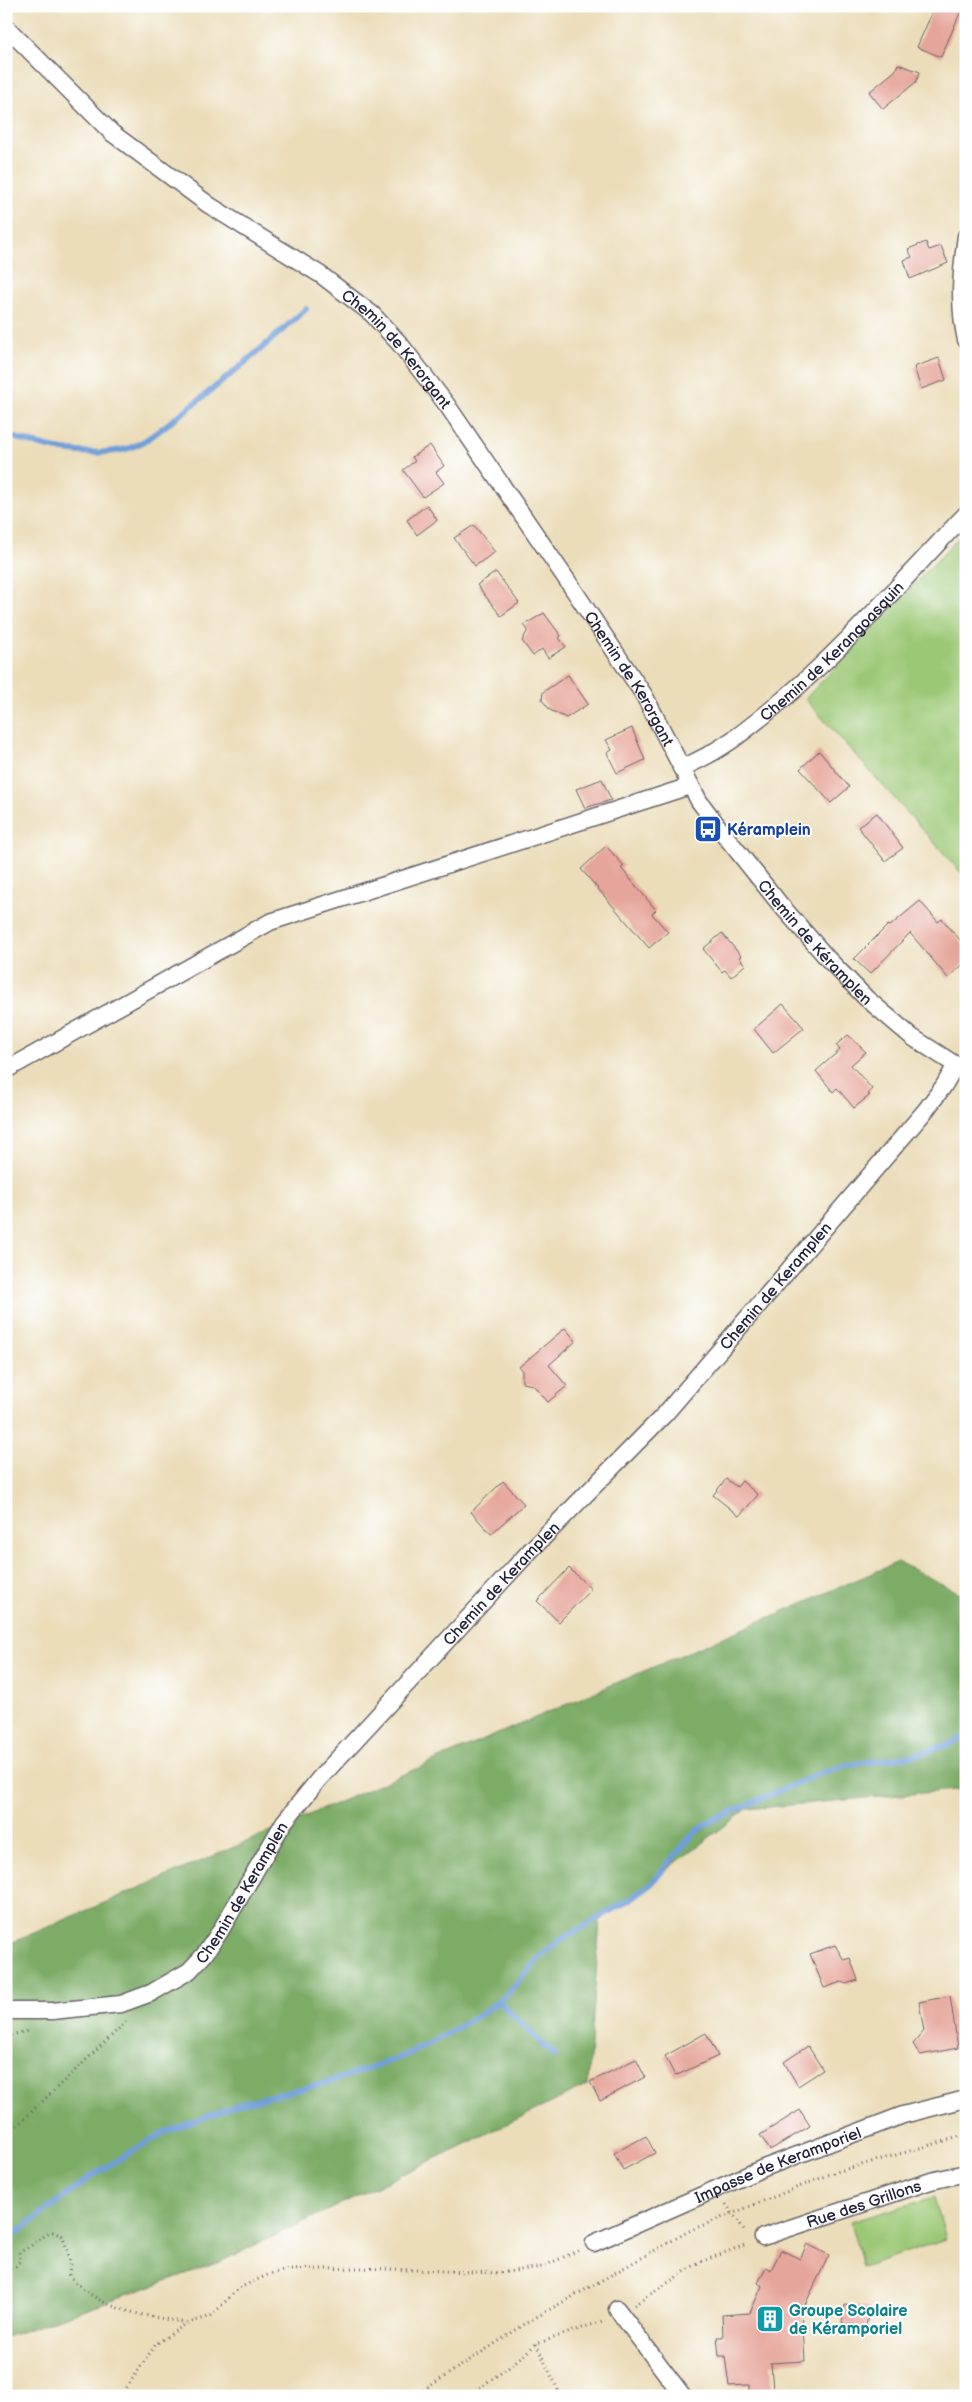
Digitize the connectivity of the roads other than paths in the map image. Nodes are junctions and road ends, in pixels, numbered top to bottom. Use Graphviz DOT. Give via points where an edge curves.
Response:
graph roads {
  1 [pos="6,27"];
  2 [pos="966,236"];
  3 [pos="966,340"];
  4 [pos="966,514"];
  5 [pos="681,768"];
  6 [pos="690,786"];
  7 [pos="961,1067"];
  8 [pos="6,1070"];
  9 [pos="6,2011"];
  10 [pos="966,2099"];
  11 [pos="966,2173"];
  12 [pos="755,2236"];
  13 [pos="594,2243"];
  14 [pos="617,2309"];
  15 [pos="683,2396"];
  1 -- 5 [label="street, Chemin de Kerorgant" via="112,133 209,205 348,294 395,338 447,405 615,651 644,695"];
  2 -- 3 [label="street" via="960,306"];
  4 -- 5 [label="street, Chemin de Kerangoasquin" via="856,631 799,686 719,750"];
  5 -- 6 [label="street"];
  6 -- 7 [label="street, Chemin de Kéramplen" via="723,833 828,959 894,1023"];
  6 -- 8 [label="street" via="270,922"];
  7 -- 9 [label="street, Chemin de Keramplen" via="665,1414 530,1551 319,1779 284,1822 219,1933 188,1971 151,1993 122,2004 52,2012"];
  10 -- 13 [label="street, Impasse de Keramporiel" via="903,2115 761,2169"];
  11 -- 12 [label="street, Rue des Grillons"];
  14 -- 15 [label="street"];
}
